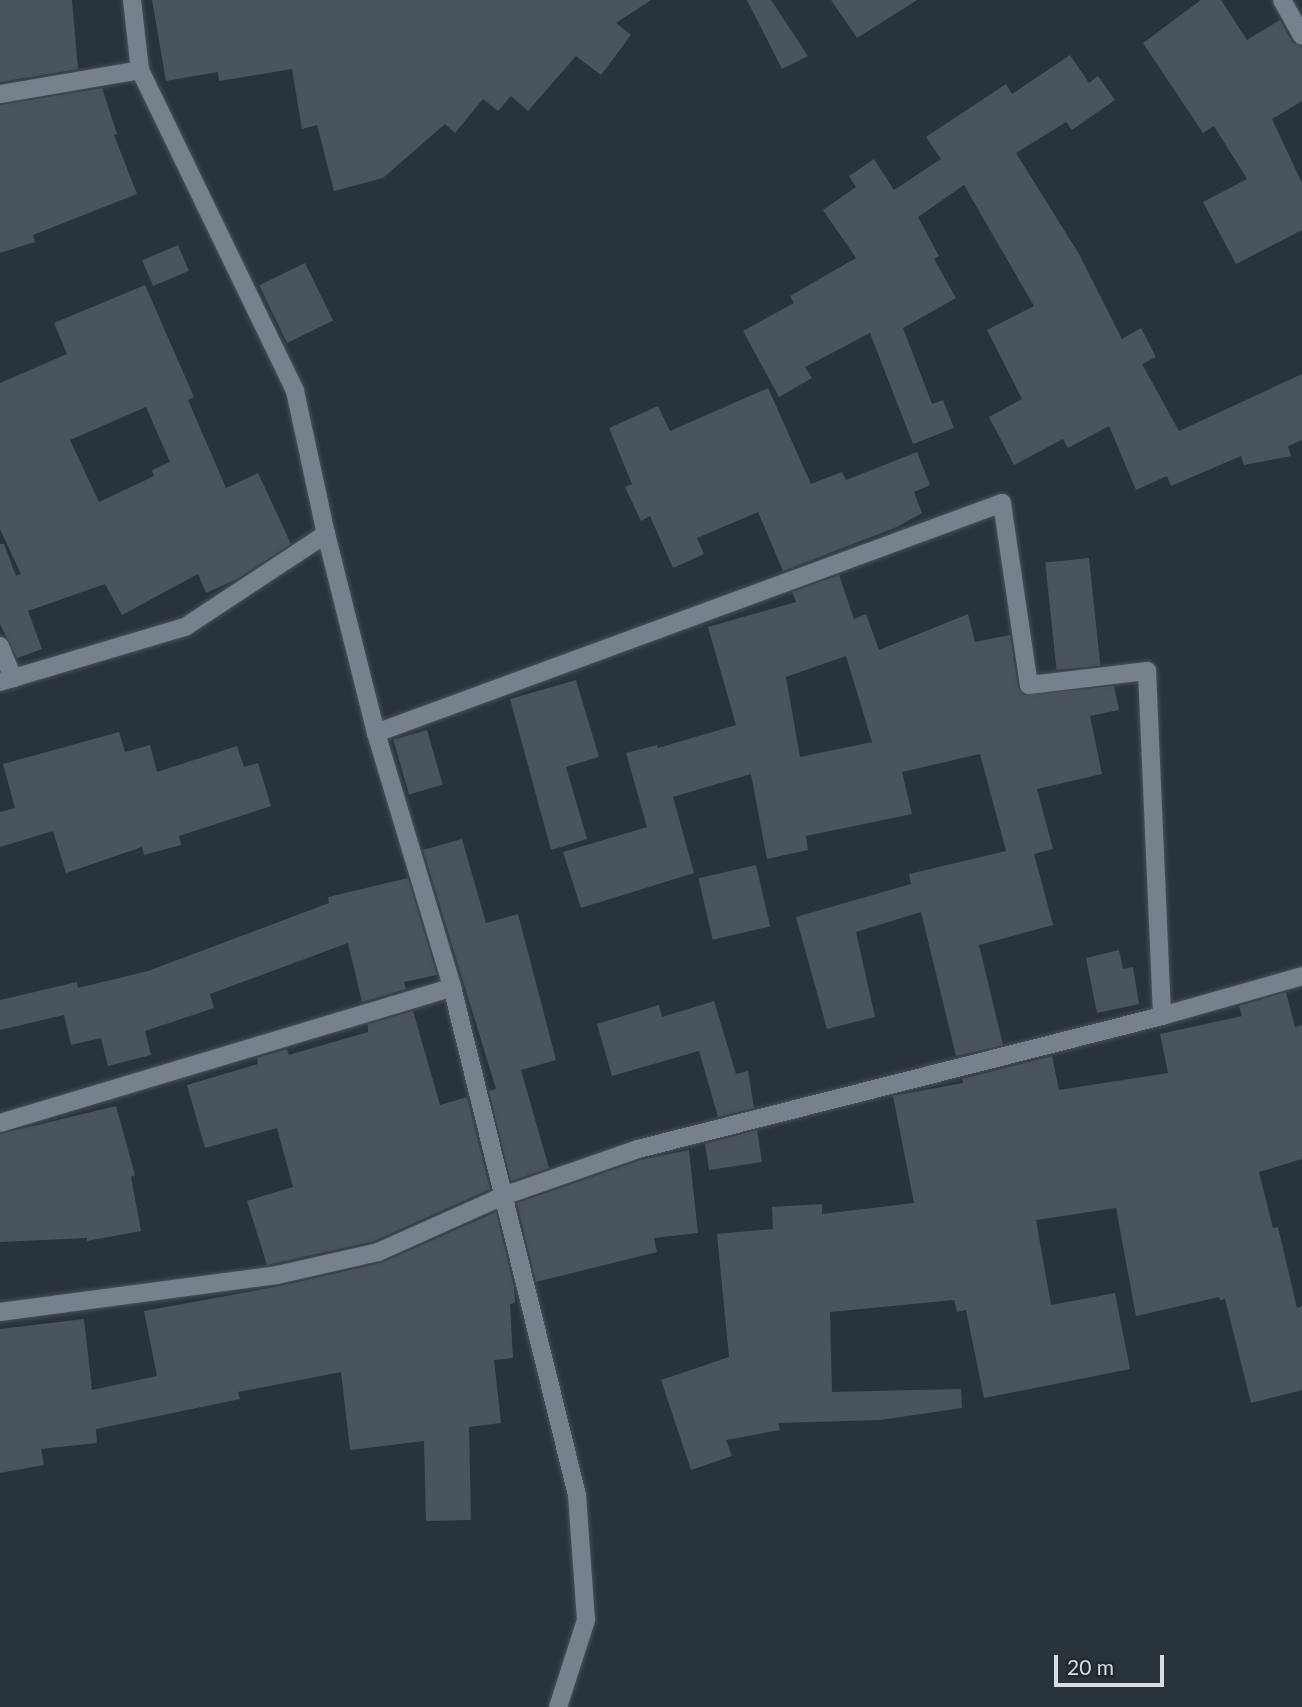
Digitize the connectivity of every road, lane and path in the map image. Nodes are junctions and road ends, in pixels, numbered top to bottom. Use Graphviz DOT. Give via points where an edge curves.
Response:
graph roads {
  1 [pos="132,0"];
  2 [pos="1282,0"];
  3 [pos="1302,36"];
  4 [pos="140,71"];
  5 [pos="0,94"];
  6 [pos="326,534"];
  7 [pos="0,646"];
  8 [pos="6,681"];
  9 [pos="376,733"];
  10 [pos="1302,976"];
  11 [pos="453,987"];
  12 [pos="1162,1016"];
  13 [pos="0,1123"];
  14 [pos="503,1196"];
  15 [pos="0,1312"];
  16 [pos="558,1707"];
  1 -- 4 [label="street"];
  2 -- 3 [label="street"];
  4 -- 5 [label="street"];
  4 -- 6 [label="street" via="295,391"];
  6 -- 8 [label="street" via="185,627"];
  6 -- 9 [label="street"];
  7 -- 8 [label="street"];
  9 -- 11 [label="street"];
  9 -- 12 [label="street" via="1002,503 1029,685 1147,671"];
  10 -- 12 [label="street"];
  11 -- 13 [label="street"];
  11 -- 14 [label="street"];
  12 -- 14 [label="street" via="638,1149"];
  14 -- 15 [label="street" via="378,1252 327,1264"];
  14 -- 16 [label="street" via="577,1494 586,1620"];
}
